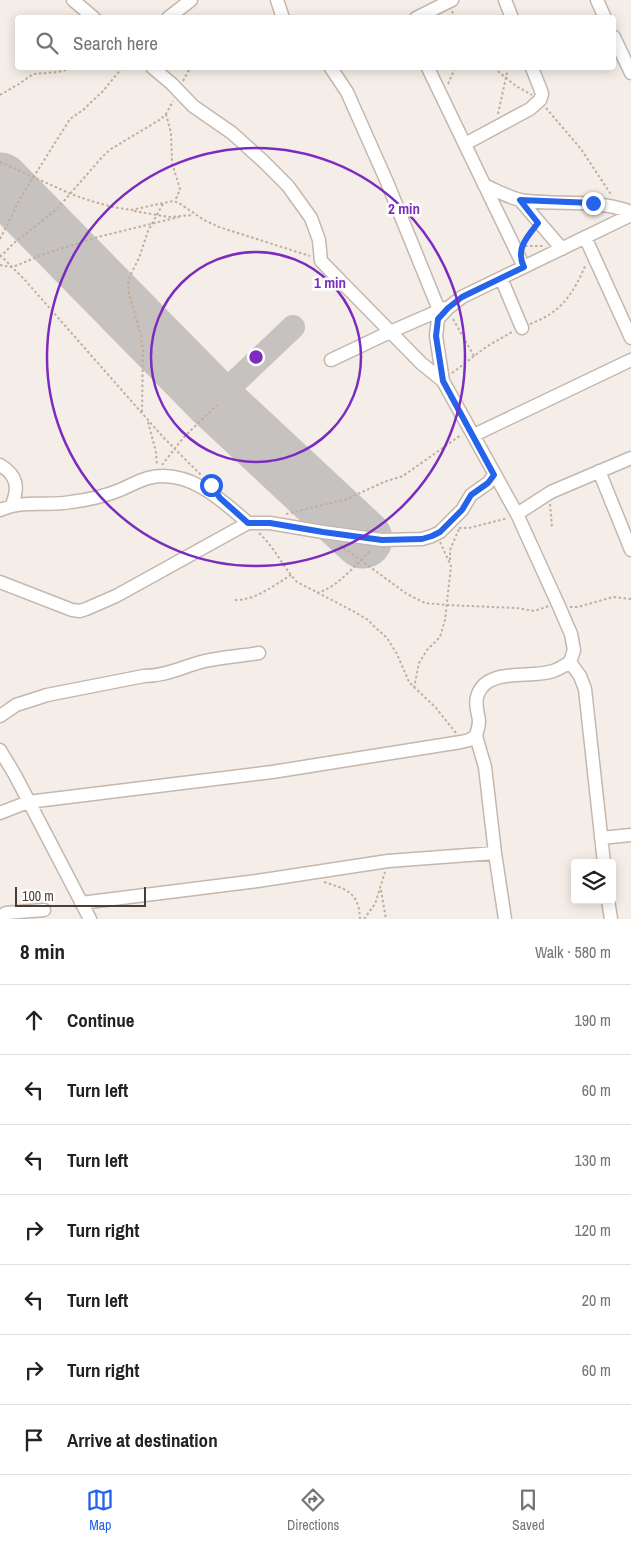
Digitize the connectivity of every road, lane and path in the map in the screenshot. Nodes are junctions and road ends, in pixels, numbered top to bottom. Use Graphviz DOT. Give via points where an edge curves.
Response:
graph roads {
  1 [pos="73,0"];
  2 [pos="191,0"];
  3 [pos="277,0"];
  4 [pos="452,0"];
  5 [pos="506,0"];
  6 [pos="597,0"];
  7 [pos="90,15"];
  8 [pos="172,15"];
  9 [pos="282,15"];
  10 [pos="422,15"];
  11 [pos="511,15"];
  12 [pos="604,15"];
  13 [pos="616,41"];
  14 [pos="66,70"];
  15 [pos="120,70"];
  16 [pos="155,70"];
  17 [pos="189,70"];
  18 [pos="331,70"];
  19 [pos="429,70"];
  20 [pos="454,70"];
  21 [pos="496,70"];
  22 [pos="508,70"];
  23 [pos="533,70"];
  24 [pos="631,72"];
  25 [pos="506,78"];
  26 [pos="179,91"];
  27 [pos="0,95"];
  28 [pos="441,96"];
  29 [pos="540,100"];
  30 [pos="166,114"];
  31 [pos="495,128"];
  32 [pos="465,144"];
  33 [pos="0,162"];
  34 [pos="34,177"];
  35 [pos="484,185"];
  36 [pos="71,194"];
  37 [pos="520,200"];
  38 [pos="173,201"];
  39 [pos="164,202"];
  40 [pos="618,207"];
  41 [pos="131,210"];
  42 [pos="631,214"];
  43 [pos="158,215"];
  44 [pos="194,215"];
  45 [pos="179,217"];
  46 [pos="538,223"];
  47 [pos="150,224"];
  48 [pos="585,237"];
  49 [pos="0,239"];
  50 [pos="523,245"];
  51 [pos="559,246"];
  52 [pos="0,256"];
  53 [pos="321,262"];
  54 [pos="522,263"];
  55 [pos="0,265"];
  56 [pos="11,267"];
  57 [pos="501,278"];
  58 [pos="443,309"];
  59 [pos="522,328"];
  60 [pos="390,332"];
  61 [pos="631,338"];
  62 [pos="474,356"];
  63 [pos="331,360"];
  64 [pos="631,360"];
  65 [pos="443,381"];
  66 [pos="217,405"];
  67 [pos="142,412"];
  68 [pos="148,420"];
  69 [pos="472,432"];
  70 [pos="174,448"];
  71 [pos="631,458"];
  72 [pos="0,465"];
  73 [pos="599,470"];
  74 [pos="155,475"];
  75 [pos="494,475"];
  76 [pos="206,480"];
  77 [pos="551,492"];
  78 [pos="6,507"];
  79 [pos="517,514"];
  80 [pos="281,516"];
  81 [pos="248,523"];
  82 [pos="552,527"];
  83 [pos="437,534"];
  84 [pos="338,543"];
  85 [pos="631,550"];
  86 [pos="360,560"];
  87 [pos="450,562"];
  88 [pos="290,575"];
  89 [pos="0,582"];
  90 [pos="315,593"];
  91 [pos="631,599"];
  92 [pos="235,600"];
  93 [pos="558,604"];
  94 [pos="447,605"];
  95 [pos="259,653"];
  96 [pos="570,662"];
  97 [pos="414,688"];
  98 [pos="0,716"];
  99 [pos="476,736"];
  100 [pos="461,742"];
  101 [pos="0,750"];
  102 [pos="28,802"];
  103 [pos="0,812"];
  104 [pos="631,834"];
  105 [pos="601,838"];
  106 [pos="494,853"];
  107 [pos="604,859"];
  108 [pos="388,861"];
  109 [pos="324,882"];
  110 [pos="380,890"];
  111 [pos="82,903"];
  112 [pos="609,904"];
  113 [pos="44,910"];
  114 [pos="29,915"];
  115 [pos="0,917"];
  116 [pos="90,919"];
  117 [pos="360,919"];
  118 [pos="364,919"];
  119 [pos="386,919"];
  120 [pos="505,919"];
  121 [pos="611,919"];
  1 -- 7 [label="street"];
  2 -- 8 [label="street"];
  3 -- 9 [label="street"];
  4 -- 10 [label="street"];
  5 -- 11 [label="street"];
  6 -- 12 [label="street"];
  13 -- 24 [label="street"];
  14 -- 27 [label="path" via="32,74"];
  15 -- 34 [label="path" via="103,91 70,119"];
  16 -- 26 [label="street"];
  17 -- 26 [label="path"];
  18 -- 58 [label="street" via="347,92"];
  19 -- 28 [label="street"];
  20 -- 28 [label="path"];
  21 -- 25 [label="path"];
  22 -- 25 [label="path"];
  23 -- 29 [label="street" via="542,94"];
  25 -- 29 [label="path"];
  25 -- 31 [label="path"];
  26 -- 30 [label="path"];
  26 -- 53 [label="street" via="193,106 232,133 288,186 311,218 319,240"];
  28 -- 32 [label="street"];
  29 -- 31 [label="street"];
  29 -- 40 [label="path" via="581,149"];
  30 -- 36 [label="path" via="103,156"];
  30 -- 38 [label="path" via="171,133 172,163 180,189"];
  31 -- 32 [label="street"];
  32 -- 35 [label="street"];
  33 -- 34 [label="path"];
  34 -- 36 [label="path"];
  34 -- 49 [label="path"];
  35 -- 37 [label="street"];
  35 -- 54 [label="street"];
  36 -- 41 [label="path"];
  36 -- 52 [label="path"];
  37 -- 40 [label="street"];
  37 -- 46 [label="street"];
  38 -- 39 [label="path"];
  38 -- 44 [label="path"];
  39 -- 41 [label="path"];
  39 -- 43 [label="path"];
  40 -- 42 [label="street"];
  41 -- 43 [label="path"];
  42 -- 48 [label="street"];
  43 -- 45 [label="path"];
  43 -- 47 [label="path"];
  44 -- 45 [label="path"];
  44 -- 53 [label="path" via="241,234 305,253"];
  45 -- 47 [label="path"];
  46 -- 50 [label="path"];
  46 -- 51 [label="street"];
  47 -- 56 [label="path" via="98,237"];
  47 -- 67 [label="path" via="128,284 143,350"];
  48 -- 51 [label="street"];
  48 -- 61 [label="street"];
  50 -- 51 [label="path"];
  50 -- 54 [label="path"];
  51 -- 54 [label="street"];
  52 -- 56 [label="path"];
  53 -- 60 [label="street"];
  54 -- 57 [label="street"];
  55 -- 56 [label="path"];
  56 -- 67 [label="path"];
  57 -- 58 [label="street"];
  57 -- 59 [label="street"];
  58 -- 60 [label="street"];
  58 -- 62 [label="path"];
  58 -- 65 [label="street" via="436,336"];
  60 -- 63 [label="street"];
  60 -- 65 [label="street"];
  64 -- 69 [label="street"];
  65 -- 69 [label="street"];
  66 -- 70 [label="path"];
  67 -- 68 [label="path"];
  68 -- 70 [label="path"];
  68 -- 74 [label="path" via="156,452"];
  69 -- 75 [label="street"];
  69 -- 80 [label="path" via="403,476 347,499"];
  70 -- 74 [label="path"];
  70 -- 76 [label="path"];
  71 -- 73 [label="street"];
  72 -- 78 [label="street" via="9,472 17,490"];
  73 -- 77 [label="street"];
  73 -- 85 [label="street"];
  74 -- 78 [label="street" via="118,491 76,502"];
  74 -- 81 [label="street" via="197,485 220,498"];
  75 -- 79 [label="street"];
  75 -- 83 [label="street" via="471,495 462,510"];
  77 -- 79 [label="street"];
  77 -- 82 [label="path"];
  79 -- 87 [label="path" via="498,522 459,528 450,550"];
  79 -- 93 [label="street"];
  81 -- 83 [label="street" via="270,523 382,540 422,539"];
  81 -- 88 [label="path" via="276,551"];
  81 -- 89 [label="street" via="116,596 80,611"];
  83 -- 87 [label="path"];
  84 -- 86 [label="path"];
  86 -- 90 [label="path" via="329,588"];
  86 -- 94 [label="path" via="407,594 425,602"];
  87 -- 94 [label="path"];
  88 -- 90 [label="path"];
  88 -- 92 [label="path" via="255,596"];
  90 -- 97 [label="path" via="353,611 377,628 397,654"];
  91 -- 93 [label="path" via="613,597 572,608"];
  93 -- 94 [label="path" via="534,611"];
  93 -- 96 [label="street" via="571,634 574,650"];
  94 -- 97 [label="path" via="440,637 422,656"];
  95 -- 98 [label="street" via="204,661 172,673 47,695 16,705"];
  96 -- 99 [label="street" via="553,671 487,681 476,701 479,723"];
  96 -- 105 [label="street" via="580,676 584,690"];
  97 -- 100 [label="path" via="450,724"];
  99 -- 100 [label="street"];
  99 -- 106 [label="street" via="485,767"];
  100 -- 102 [label="street" via="272,772"];
  101 -- 102 [label="street"];
  102 -- 103 [label="street"];
  102 -- 111 [label="street"];
  104 -- 105 [label="street"];
  105 -- 107 [label="street"];
  106 -- 108 [label="street"];
  106 -- 120 [label="street"];
  108 -- 110 [label="path"];
  108 -- 111 [label="street"];
  109 -- 117 [label="path" via="350,893 360,909"];
  110 -- 118 [label="path"];
  110 -- 119 [label="path"];
  111 -- 116 [label="street"];
  112 -- 121 [label="street"];
  113 -- 114 [label="street"];
  114 -- 115 [label="street" via="6,913"];
}
